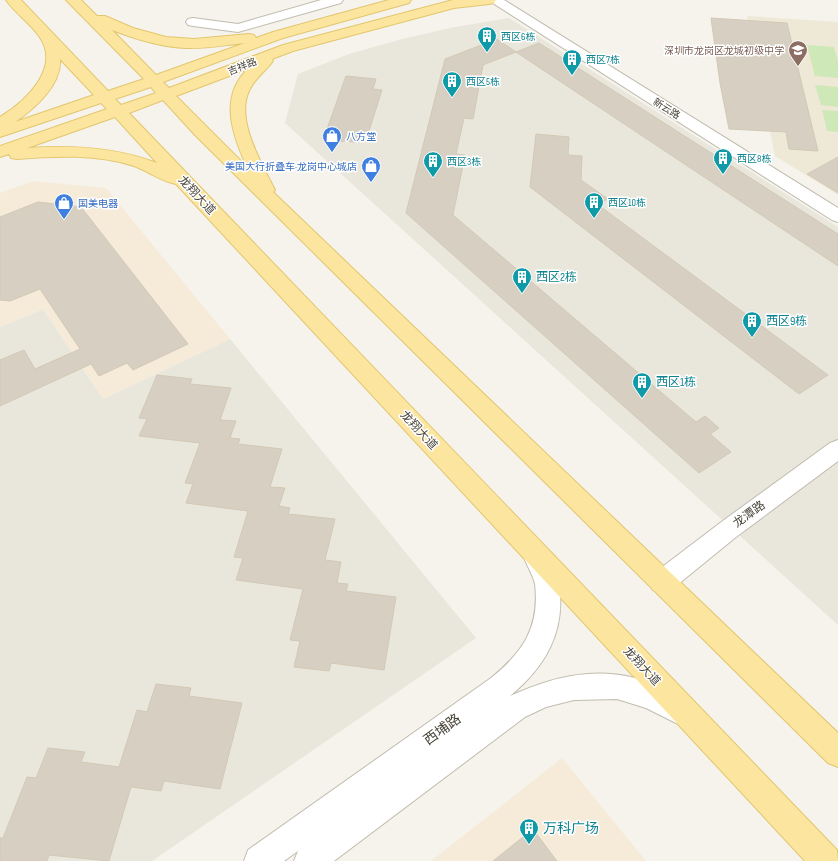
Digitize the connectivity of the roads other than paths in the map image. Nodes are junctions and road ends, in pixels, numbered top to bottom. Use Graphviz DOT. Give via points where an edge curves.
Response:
graph roads {
  1 [pos="13,0"];
  2 [pos="73,0"];
  3 [pos="336,0"];
  4 [pos="404,0"];
  5 [pos="489,0"];
  6 [pos="495,0"];
  7 [pos="86,13"];
  8 [pos="193,22"];
  9 [pos="38,27"];
  10 [pos="278,35"];
  11 [pos="288,48"];
  12 [pos="153,80"];
  13 [pos="166,94"];
  14 [pos="111,104"];
  15 [pos="0,125"];
  16 [pos="0,132"];
  17 [pos="0,152"];
  18 [pos="0,157"];
  19 [pos="192,189"];
  20 [pos="269,198"];
  21 [pos="838,216"];
  22 [pos="838,449"];
  23 [pos="534,552"];
  24 [pos="662,582"];
  25 [pos="690,718"];
  26 [pos="838,753"];
  27 [pos="259,861"];
  28 [pos="309,861"];
  29 [pos="826,861"];
  1 -- 9 [label="main road, 龙翔大道"];
  2 -- 7 [label="main road"];
  3 -- 8 [label="street" via="238,28"];
  4 -- 10 [label="main road, 吉祥路"];
  5 -- 11 [label="main road, 吉祥路" via="453,4"];
  6 -- 21 [label="street, 新云路"];
  7 -- 10 [label="main road" via="143,36 177,43"];
  7 -- 12 [label="main road"];
  9 -- 14 [label="main road, 龙翔大道"];
  9 -- 15 [label="main road" via="48,38 53,50 54,64 38,93"];
  10 -- 12 [label="main road, 吉祥路"];
  11 -- 13 [label="main road, 吉祥路"];
  11 -- 20 [label="main road" via="275,54 254,70 237,99 237,121"];
  12 -- 13 [label="main road"];
  12 -- 14 [label="main road, 吉祥路"];
  13 -- 14 [label="main road, 吉祥路"];
  13 -- 20 [label="main road"];
  14 -- 16 [label="main road, 吉祥路"];
  14 -- 17 [label="main road, 吉祥路"];
  14 -- 19 [label="main road, 龙翔大道"];
  18 -- 19 [label="main road" via="42,152 77,152 110,156 141,163 168,174"];
  19 -- 23 [label="main road, 龙翔大道"];
  20 -- 24 [label="main road"];
  22 -- 24 [label="street, 龙潭路"];
  23 -- 25 [label="main road, 龙翔大道"];
  23 -- 27 [label="street, 西埔路" via="547,583 547,614 539,645 521,670"];
  24 -- 26 [label="main road"];
  25 -- 28 [label="street" via="652,697 617,686 574,687 542,695 515,708"];
  25 -- 29 [label="main road, 龙翔大道"];
}
